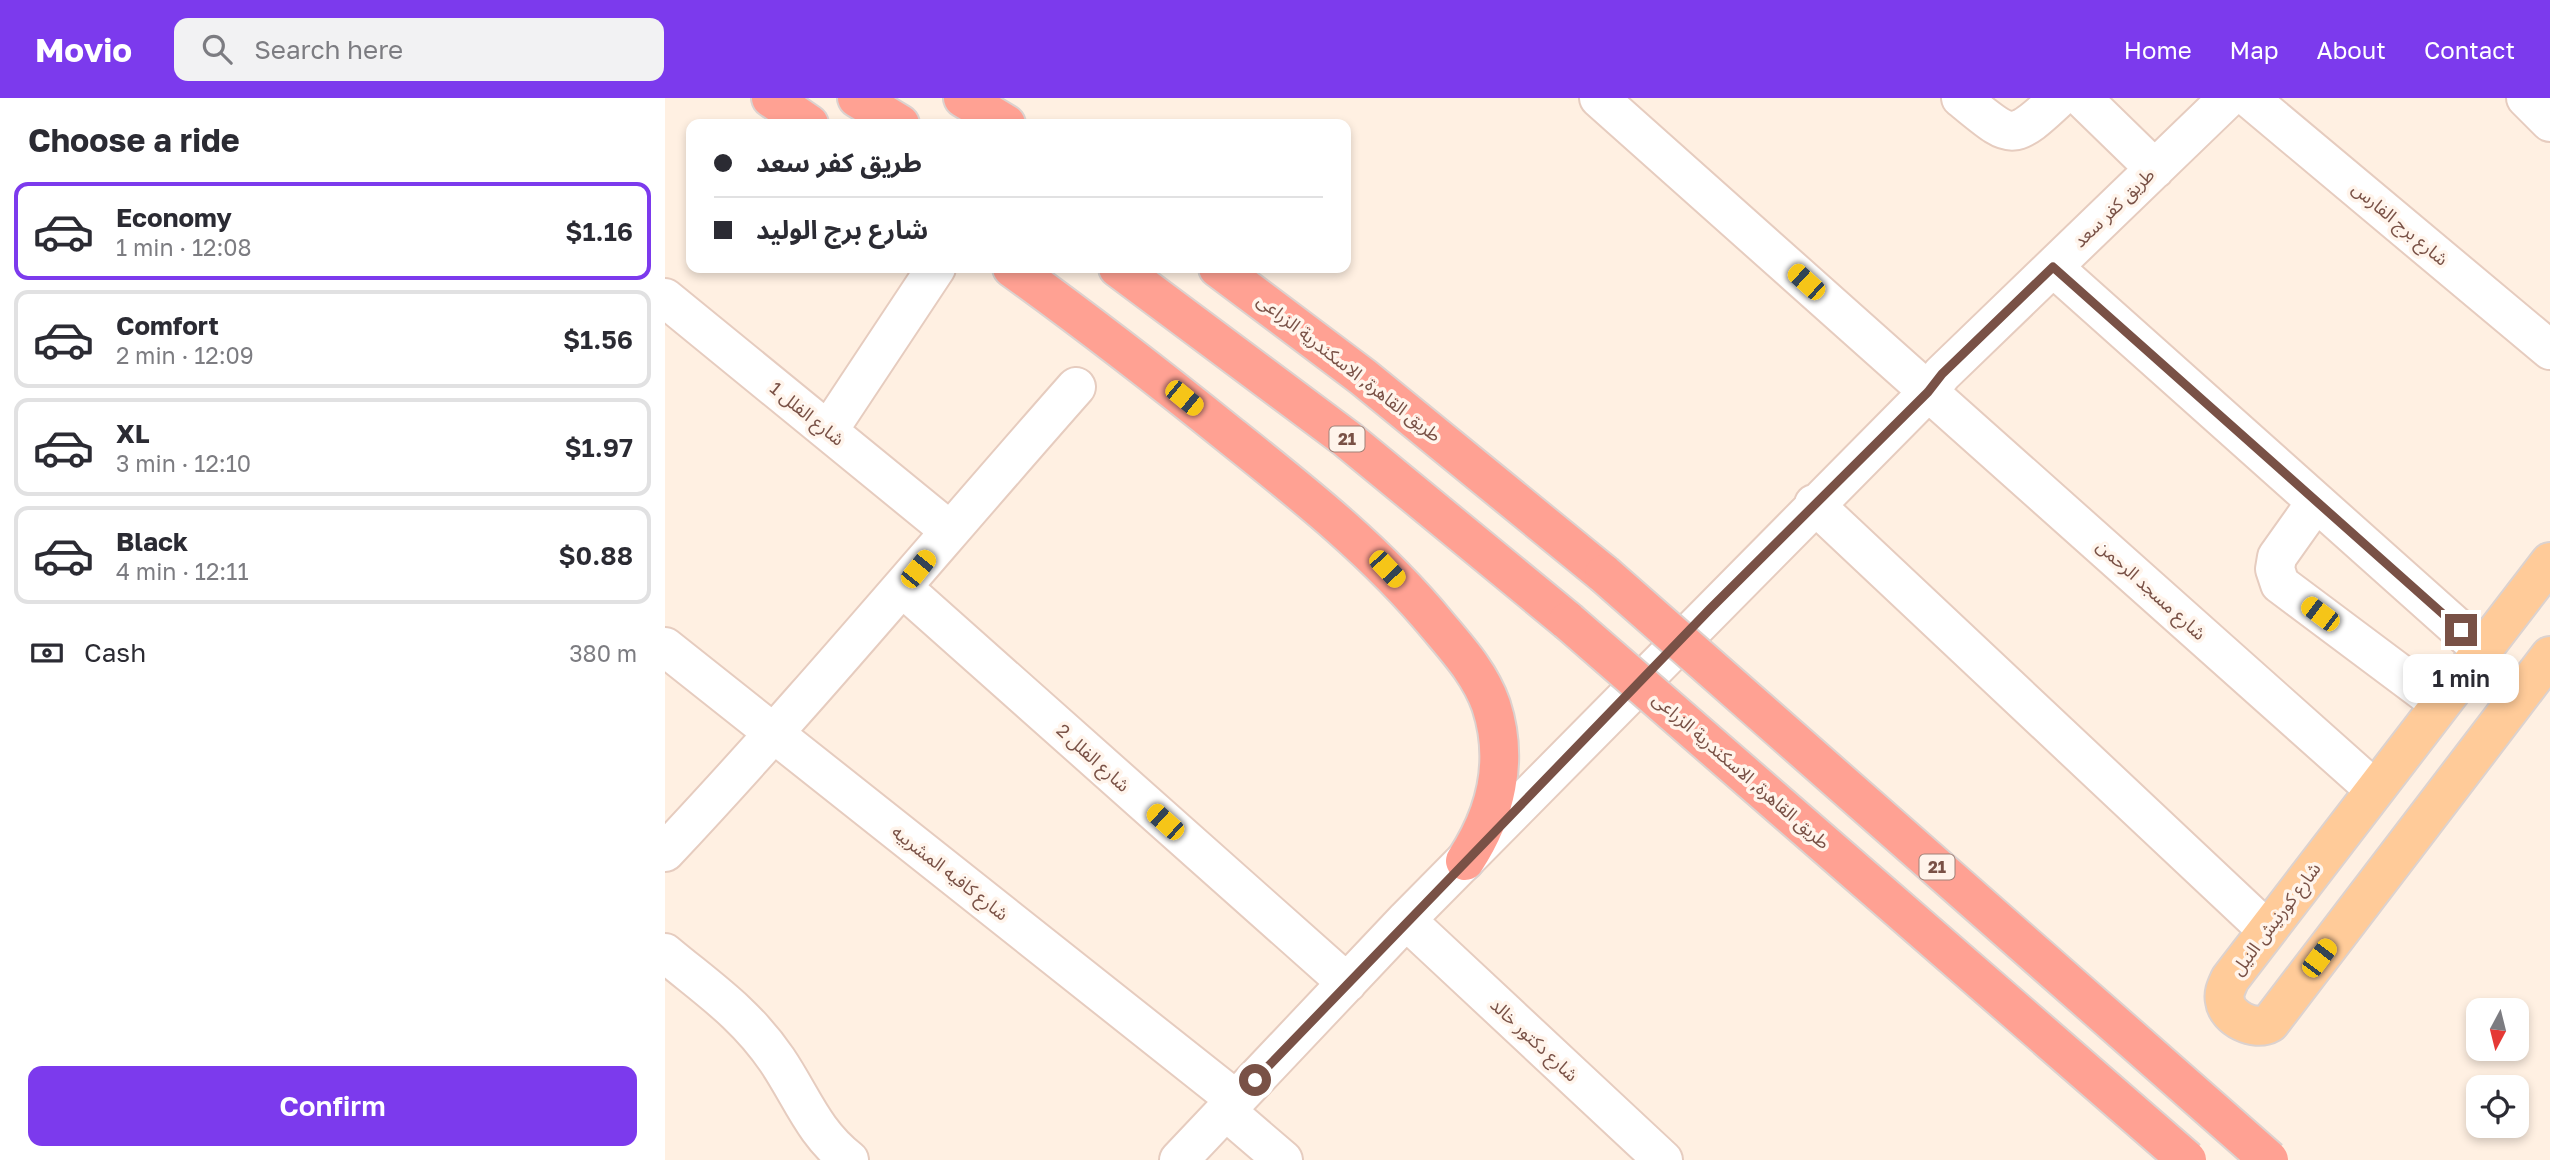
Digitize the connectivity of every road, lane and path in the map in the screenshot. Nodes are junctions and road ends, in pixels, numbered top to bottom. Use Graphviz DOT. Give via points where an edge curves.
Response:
graph roads {
  1 [pos="771,98"];
  2 [pos="857,98"];
  3 [pos="963,98"];
  4 [pos="1599,98"];
  5 [pos="1961,98"];
  6 [pos="2059,98"];
  7 [pos="2082,98"];
  8 [pos="2228,98"];
  9 [pos="2249,98"];
  10 [pos="2526,98"];
  11 [pos="802,119"];
  12 [pos="892,119"];
  13 [pos="998,119"];
  14 [pos="2550,122"];
  15 [pos="2155,169"];
  16 [pos="2053,267"];
  17 [pos="933,273"];
  18 [pos="1019,273"];
  19 [pos="1125,273"];
  20 [pos="1225,273"];
  21 [pos="665,298"];
  22 [pos="2550,350"];
  23 [pos="1076,387"];
  24 [pos="1928,392"];
  25 [pos="828,431"];
  26 [pos="2316,502"];
  27 [pos="1814,503"];
  28 [pos="950,530"];
  29 [pos="2550,562"];
  30 [pos="903,588"];
  31 [pos="665,647"];
  32 [pos="2481,649"];
  33 [pos="2550,656"];
  34 [pos="2439,703"];
  35 [pos="772,732"];
  36 [pos="2374,789"];
  37 [pos="665,852"];
  38 [pos="1465,861"];
  39 [pos="1406,920"];
  40 [pos="2267,930"];
  41 [pos="665,953"];
  42 [pos="1347,983"];
  43 [pos="1231,1105"];
  44 [pos="849,1160"];
  45 [pos="1179,1160"];
  46 [pos="1283,1160"];
  47 [pos="1663,1160"];
  48 [pos="2187,1160"];
  49 [pos="2269,1160"];
  1 -- 11 [label="highway"];
  2 -- 12 [label="highway"];
  3 -- 13 [label="highway"];
  4 -- 24 [label="street, شارع مسجد الرحمن"];
  5 -- 6 [label="street" via="1994,125 2016,132 2027,128"];
  7 -- 15 [label="street"];
  8 -- 15 [label="street, طريق كفر سعد"];
  9 -- 22 [label="street, شارع برج الفارس"];
  10 -- 14 [label="street"];
  15 -- 16 [label="street, طريق كفر سعد"];
  16 -- 24 [label="street, طريق كفر سعد"];
  16 -- 26 [label="street"];
  17 -- 25 [label="street"];
  18 -- 38 [label="highway" via="1104,334 1325,510 1387,569 1466,658 1490,704 1500,752 1488,821"];
  19 -- 48 [label="highway, طريق القاهرة, الاسكندرية الزراعى / 21, bridge" via="1347,439 1568,621"];
  20 -- 49 [label="highway, طريق القاهرة, الاسكندرية الزراعى / 21, bridge" via="1363,377 1604,574"];
  21 -- 25 [label="street, شارع الفلل 1"];
  23 -- 28 [label="street"];
  24 -- 27 [label="street, طريق كفر سعد"];
  24 -- 36 [label="street, شارع مسجد الرحمن"];
  25 -- 28 [label="street, شارع الفلل 1"];
  26 -- 32 [label="street"];
  26 -- 34 [label="street" via="2277,557 2280,584"];
  27 -- 38 [label="street, طريق كفر سعد"];
  27 -- 40 [label="street"];
  28 -- 30 [label="street"];
  29 -- 32 [label="main road, شارع كورنيش النيل"];
  30 -- 35 [label="street"];
  30 -- 42 [label="street, شارع الفلل 2"];
  31 -- 35 [label="street, شارع كافيه المشربيه"];
  32 -- 34 [label="main road, شارع كورنيش النيل"];
  33 -- 40 [label="main road, شارع كورنيش النيل" via="2270,1023 2250,1027 2225,1006 2224,998 2231,979"];
  34 -- 36 [label="main road, شارع كورنيش النيل"];
  35 -- 37 [label="street"];
  35 -- 43 [label="street, شارع كافيه المشربيه"];
  36 -- 40 [label="main road, شارع كورنيش النيل"];
  38 -- 39 [label="street, طريق كفر سعد"];
  39 -- 42 [label="street, طريق كفر سعد"];
  39 -- 47 [label="street, شارع دكتور خالد"];
  41 -- 44 [label="street" via="741,1014 778,1061 827,1142"];
  42 -- 43 [label="street, طريق كفر سعد"];
  43 -- 45 [label="street, طريق كفر سعد"];
  43 -- 46 [label="street, شارع كافيه المشربيه"];
}
